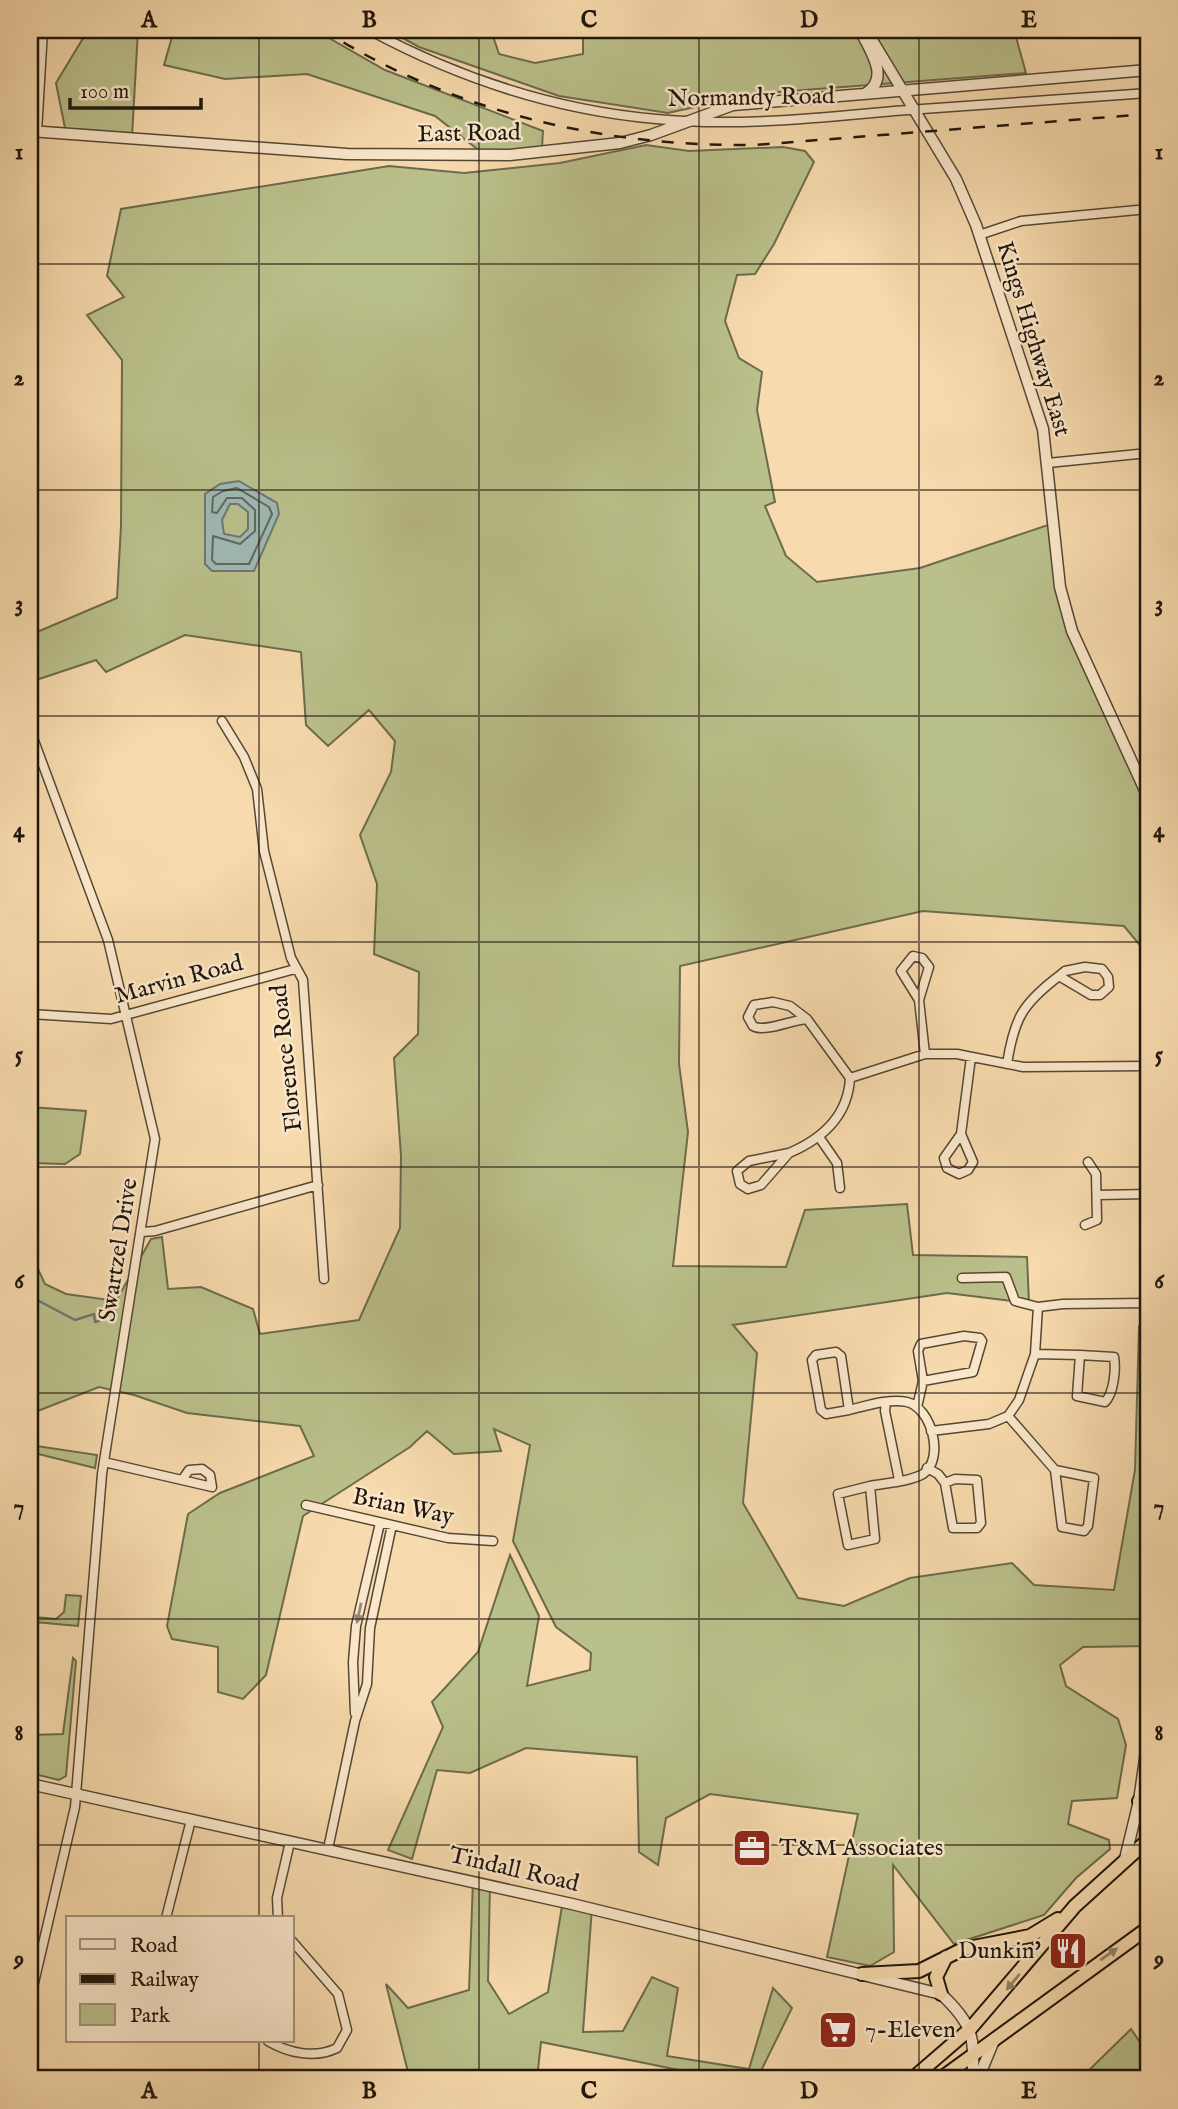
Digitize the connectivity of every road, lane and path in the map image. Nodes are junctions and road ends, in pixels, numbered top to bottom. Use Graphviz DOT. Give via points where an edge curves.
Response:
graph roads {
  1 [pos="43,30"];
  2 [pos="369,30"];
  3 [pos="859,30"];
  4 [pos="866,30"];
  5 [pos="1148,70"];
  6 [pos="902,90"];
  7 [pos="866,93"];
  8 [pos="1148,93"];
  9 [pos="915,110"];
  10 [pos="685,121"];
  11 [pos="33,131"];
  12 [pos="1148,209"];
  13 [pos="979,235"];
  14 [pos="1148,453"];
  15 [pos="1048,463"];
  16 [pos="222,721"];
  17 [pos="30,730"];
  18 [pos="1148,797"];
  19 [pos="295,969"];
  20 [pos="1059,976"];
  21 [pos="919,1000"];
  22 [pos="30,1014"];
  23 [pos="126,1016"];
  24 [pos="807,1019"];
  25 [pos="925,1054"];
  26 [pos="971,1057"];
  27 [pos="1007,1064"];
  28 [pos="1148,1066"];
  29 [pos="850,1078"];
  30 [pos="961,1134"];
  31 [pos="819,1137"];
  32 [pos="789,1153"];
  33 [pos="1088,1162"];
  34 [pos="318,1185"];
  35 [pos="840,1188"];
  36 [pos="1148,1194"];
  37 [pos="1098,1195"];
  38 [pos="1085,1225"];
  39 [pos="142,1232"];
  40 [pos="962,1278"];
  41 [pos="324,1279"];
  42 [pos="1145,1304"];
  43 [pos="1038,1307"];
  44 [pos="1035,1354"];
  45 [pos="1080,1355"];
  46 [pos="923,1381"];
  47 [pos="886,1402"];
  48 [pos="917,1407"];
  49 [pos="849,1410"];
  50 [pos="1008,1416"];
  51 [pos="931,1431"];
  52 [pos="104,1462"];
  53 [pos="927,1468"];
  54 [pos="1055,1470"];
  55 [pos="182,1480"];
  56 [pos="900,1480"];
  57 [pos="945,1483"];
  58 [pos="870,1486"];
  59 [pos="306,1505"];
  60 [pos="380,1523"];
  61 [pos="393,1525"];
  62 [pos="493,1541"];
  63 [pos="364,1591"];
  64 [pos="377,1594"];
  65 [pos="354,1644"];
  66 [pos="368,1644"];
  67 [pos="355,1721"];
  68 [pos="1148,1738"];
  69 [pos="30,1784"];
  70 [pos="75,1794"];
  71 [pos="1139,1801"];
  72 [pos="1148,1816"];
  73 [pos="191,1820"];
  74 [pos="1148,1840"];
  75 [pos="290,1842"];
  76 [pos="328,1849"];
  77 [pos="1125,1859"];
  78 [pos="1075,1906"];
  79 [pos="167,1916"];
  80 [pos="278,1916"];
  81 [pos="1148,1928"];
  82 [pos="294,1943"];
  83 [pos="946,1957"];
  84 [pos="862,1974"];
  85 [pos="941,1993"];
  86 [pos="30,2000"];
  87 [pos="970,2029"];
  88 [pos="996,2035"];
  89 [pos="271,2042"];
  90 [pos="975,2052"];
  91 [pos="912,2079"];
  92 [pos="940,2079"];
  93 [pos="972,2079"];
  94 [pos="978,2079"];
  1 -- 11 [label="street"];
  2 -- 10 [label="street, Normandy Road" via="456,71 547,100 607,113"];
  3 -- 7 [label="street" via="877,70 875,86"];
  4 -- 6 [label="street, Kings Highway East"];
  5 -- 6 [label="street, East Road"];
  6 -- 7 [label="street, East Road"];
  6 -- 9 [label="street, Kings Highway East"];
  7 -- 10 [label="street, East Road" via="733,105"];
  8 -- 9 [label="street, Normandy Road"];
  9 -- 10 [label="street, Normandy Road" via="790,120"];
  9 -- 13 [label="street, Kings Highway East" via="957,179"];
  10 -- 11 [label="street, East Road" via="620,144 484,156 347,154"];
  12 -- 13 [label="street" via="1021,221"];
  13 -- 15 [label="street, Kings Highway East" via="1038,410"];
  14 -- 15 [label="street"];
  15 -- 18 [label="street, Kings Highway East" via="1060,587 1072,631"];
  16 -- 19 [label="street, Florence Road" via="257,789 264,851"];
  17 -- 23 [label="street, Swartzel Drive" via="96,902"];
  19 -- 23 [label="street, Marvin Road"];
  19 -- 34 [label="street, Florence Road" via="303,981"];
  20 -- 20 [label="street" via="1075,968 1096,967 1106,972 1108,987 1100,995 1091,995"];
  20 -- 27 [label="street" via="1017,1018"];
  21 -- 21 [label="street" via="901,971 913,956 929,967"];
  21 -- 25 [label="street"];
  22 -- 23 [label="street, Marvin Road"];
  23 -- 39 [label="street, Swartzel Drive" via="155,1139"];
  24 -- 24 [label="street" via="790,1006 764,1001 754,1005 748,1017 752,1026 762,1030 787,1020"];
  24 -- 29 [label="street"];
  25 -- 26 [label="street"];
  25 -- 29 [label="street"];
  26 -- 27 [label="street"];
  26 -- 30 [label="street"];
  27 -- 28 [label="street"];
  29 -- 31 [label="street" via="842,1110"];
  30 -- 30 [label="street" via="973,1163 958,1174 947,1168 944,1157"];
  31 -- 32 [label="street"];
  31 -- 35 [label="street" via="836,1163"];
  32 -- 32 [label="street" via="743,1163 737,1171 740,1184 758,1188"];
  33 -- 37 [label="street" via="1096,1174"];
  34 -- 39 [label="street"];
  34 -- 41 [label="street, Florence Road"];
  36 -- 37 [label="street"];
  37 -- 38 [label="street" via="1097,1220"];
  39 -- 52 [label="street, Swartzel Drive"];
  40 -- 43 [label="street" via="1006,1277 1015,1301"];
  42 -- 43 [label="street"];
  43 -- 44 [label="street"];
  44 -- 45 [label="street"];
  44 -- 50 [label="street"];
  45 -- 45 [label="street" via="1114,1357 1105,1402 1077,1396"];
  46 -- 46 [label="street" via="920,1344 964,1336 980,1338 973,1372"];
  46 -- 48 [label="street"];
  47 -- 48 [label="street" via="908,1402"];
  47 -- 49 [label="street"];
  47 -- 56 [label="street"];
  48 -- 51 [label="street"];
  49 -- 49 [label="street" via="841,1356 835,1352 816,1355 812,1360 821,1410 826,1414"];
  50 -- 51 [label="street" via="989,1424"];
  50 -- 54 [label="street"];
  51 -- 53 [label="street" via="934,1453"];
  52 -- 55 [label="street"];
  52 -- 70 [label="street, Swartzel Drive"];
  53 -- 56 [label="street" via="923,1474"];
  53 -- 57 [label="street"];
  54 -- 54 [label="street" via="1094,1478 1084,1531 1062,1527"];
  56 -- 58 [label="street"];
  57 -- 57 [label="street" via="977,1480 980,1526 953,1528"];
  58 -- 58 [label="street" via="875,1539 848,1545 838,1494"];
  59 -- 60 [label="street, Brian Way"];
  60 -- 61 [label="street, Brian Way"];
  60 -- 63 [label="street"];
  61 -- 62 [label="street, Brian Way" via="448,1538"];
  61 -- 64 [label="street"];
  63 -- 64 [label="street"];
  63 -- 65 [label="street, one-way"];
  64 -- 66 [label="street"];
  65 -- 66 [label="street"];
  65 -- 67 [label="street"];
  66 -- 67 [label="street" via="367,1685"];
  67 -- 76 [label="street"];
  68 -- 71 [label="street"];
  69 -- 70 [label="street, Tindall Road"];
  70 -- 73 [label="street, Tindall Road"];
  70 -- 86 [label="street, Swartzel Drive"];
  71 -- 72 [label="highway"];
  71 -- 77 [label="street"];
  73 -- 75 [label="street, Tindall Road"];
  73 -- 79 [label="street"];
  74 -- 77 [label="highway"];
  75 -- 76 [label="street, Tindall Road"];
  75 -- 80 [label="street" via="277,1898"];
  76 -- 84 [label="street, Tindall Road"];
  77 -- 78 [label="highway"];
  78 -- 83 [label="highway" via="1030,1936"];
  78 -- 87 [label="highway, one-way"];
  88 -- 81 [label="highway, one-way"];
  82 -- 89 [label="street" via="338,1994 347,2030 337,2048 322,2053 302,2053"];
  83 -- 84 [label="highway" via="908,1974"];
  83 -- 85 [label="highway" via="936,1977"];
  84 -- 85 [label="street, Tindall Road"];
  85 -- 87 [label="street"];
  87 -- 90 [label="street"];
  87 -- 91 [label="highway"];
  88 -- 90 [label="highway"];
  88 -- 94 [label="street"];
  90 -- 92 [label="highway"];
  90 -- 93 [label="street"];
}
